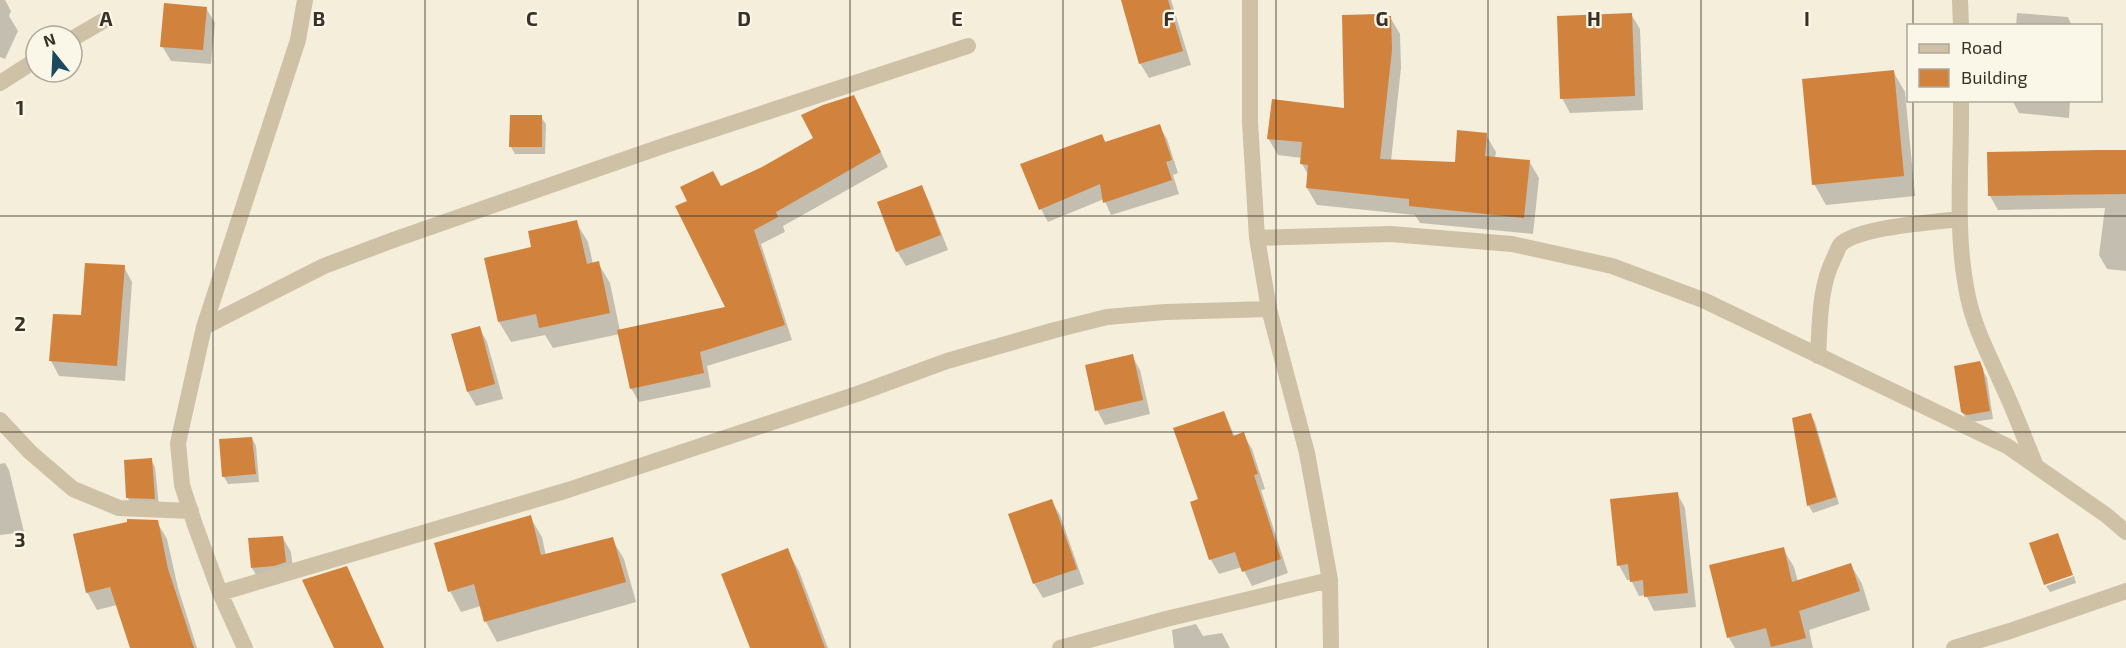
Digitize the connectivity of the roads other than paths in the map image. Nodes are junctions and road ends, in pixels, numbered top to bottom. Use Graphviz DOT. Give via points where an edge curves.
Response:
graph roads {
  1 [pos="306,0"];
  2 [pos="1251,0"];
  3 [pos="1960,0"];
  4 [pos="103,21"];
  5 [pos="1960,24"];
  6 [pos="84,32"];
  7 [pos="968,46"];
  8 [pos="24,68"];
  9 [pos="0,83"];
  10 [pos="1961,102"];
  11 [pos="1960,219"];
  12 [pos="1257,238"];
  13 [pos="1269,309"];
  14 [pos="204,327"];
  15 [pos="1818,356"];
  16 [pos="0,420"];
  17 [pos="2036,467"];
  18 [pos="191,511"];
  19 [pos="2126,532"];
  20 [pos="1330,580"];
  21 [pos="2126,591"];
  22 [pos="220,593"];
  23 [pos="245,648"];
  24 [pos="1060,648"];
  25 [pos="1332,648"];
  26 [pos="1954,648"];
  1 -- 14 [label="street" via="298,40"];
  2 -- 12 [label="street" via="1250,122"];
  3 -- 5 [label="street"];
  4 -- 6 [label="street"];
  7 -- 14 [label="street" via="375,246 324,266"];
  8 -- 9 [label="street"];
  10 -- 11 [label="street"];
  11 -- 15 [label="street" via="1864,233 1840,245 1826,274"];
  11 -- 17 [label="street" via="1968,297 1978,334"];
  12 -- 13 [label="street"];
  12 -- 15 [label="street" via="1391,234 1512,244 1612,266 1702,300"];
  13 -- 20 [label="street" via="1307,453"];
  13 -- 22 [label="street" via="1107,317 1056,330 947,361 568,490"];
  14 -- 18 [label="street" via="178,443 182,484"];
  15 -- 17 [label="street" via="2007,446"];
  16 -- 18 [label="street" via="73,489 119,508"];
  17 -- 19 [label="street"];
  18 -- 22 [label="street"];
  20 -- 24 [label="street"];
  20 -- 25 [label="street"];
  21 -- 26 [label="street"];
  22 -- 23 [label="street"];
}
